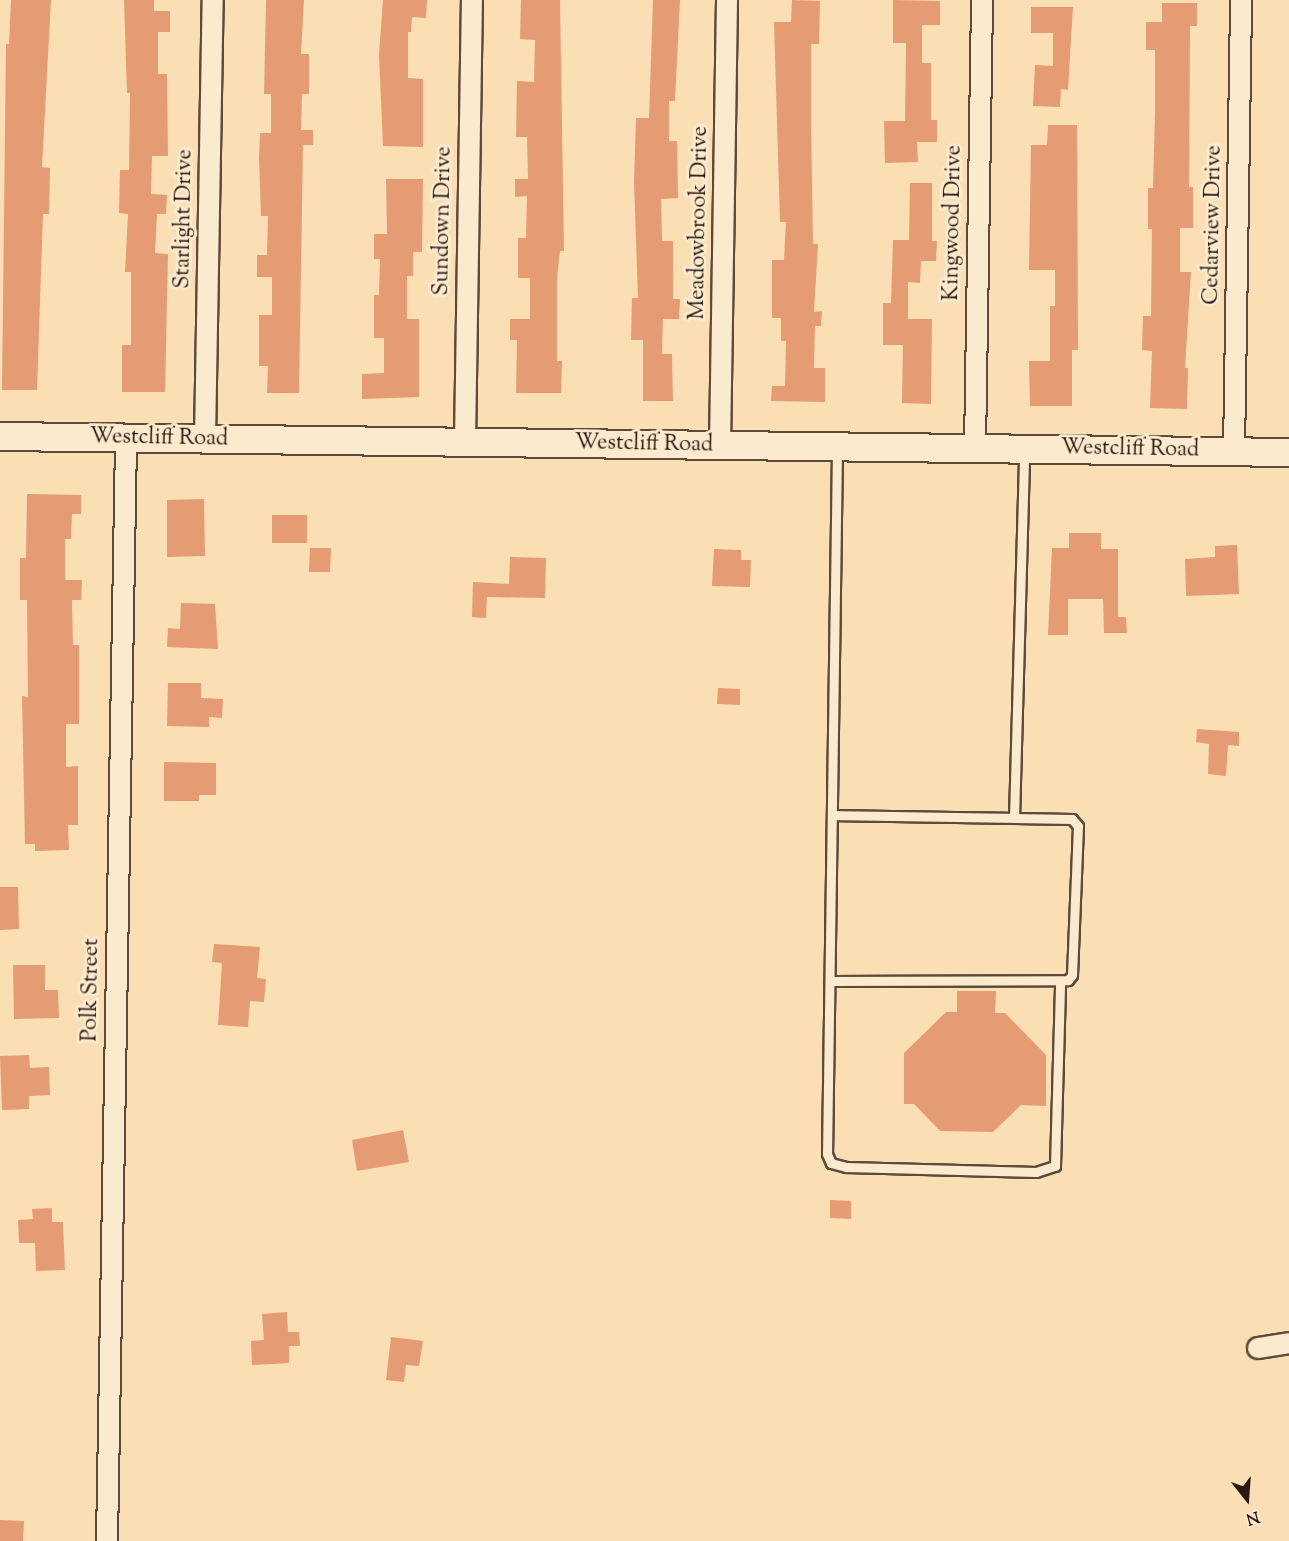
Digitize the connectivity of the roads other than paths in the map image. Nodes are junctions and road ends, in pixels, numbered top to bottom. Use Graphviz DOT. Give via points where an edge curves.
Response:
graph roads {
  1 [pos="213,0"];
  2 [pos="472,0"];
  3 [pos="727,0"];
  4 [pos="982,0"];
  5 [pos="1241,0"];
  6 [pos="0,436"];
  7 [pos="126,439"];
  8 [pos="205,439"];
  9 [pos="465,442"];
  10 [pos="720,446"];
  11 [pos="837,447"];
  12 [pos="975,448"];
  13 [pos="1024,448"];
  14 [pos="1234,451"];
  15 [pos="1289,452"];
  16 [pos="832,814"];
  17 [pos="1014,818"];
  18 [pos="830,981"];
  19 [pos="1060,982"];
  20 [pos="1289,1343"];
  21 [pos="1258,1348"];
  22 [pos="107,1541"];
  1 -- 8 [label="street, Starlight Drive"];
  2 -- 9 [label="street, Sundown Drive"];
  3 -- 10 [label="street, Meadowbrook Drive"];
  4 -- 12 [label="street, Kingwood Drive"];
  5 -- 14 [label="street, Cedarview Drive"];
  6 -- 7 [label="street, Westcliff Road"];
  7 -- 8 [label="street, Westcliff Road"];
  7 -- 22 [label="street, Polk Street"];
  8 -- 9 [label="street, Westcliff Road"];
  9 -- 10 [label="street, Westcliff Road"];
  10 -- 11 [label="street, Westcliff Road"];
  11 -- 12 [label="street, Westcliff Road"];
  11 -- 16 [label="lane"];
  12 -- 13 [label="street, Westcliff Road"];
  13 -- 14 [label="street, Westcliff Road"];
  13 -- 17 [label="lane"];
  14 -- 15 [label="street, Westcliff Road"];
  16 -- 17 [label="lane"];
  16 -- 18 [label="lane"];
  17 -- 19 [label="lane" via="1072,819 1078,826 1072,975"];
  18 -- 19 [label="lane"];
  18 -- 19 [label="lane" via="827,1154 831,1163 846,1167 1036,1172 1055,1166 1057,1159"];
  20 -- 21 [label="street"];
}
